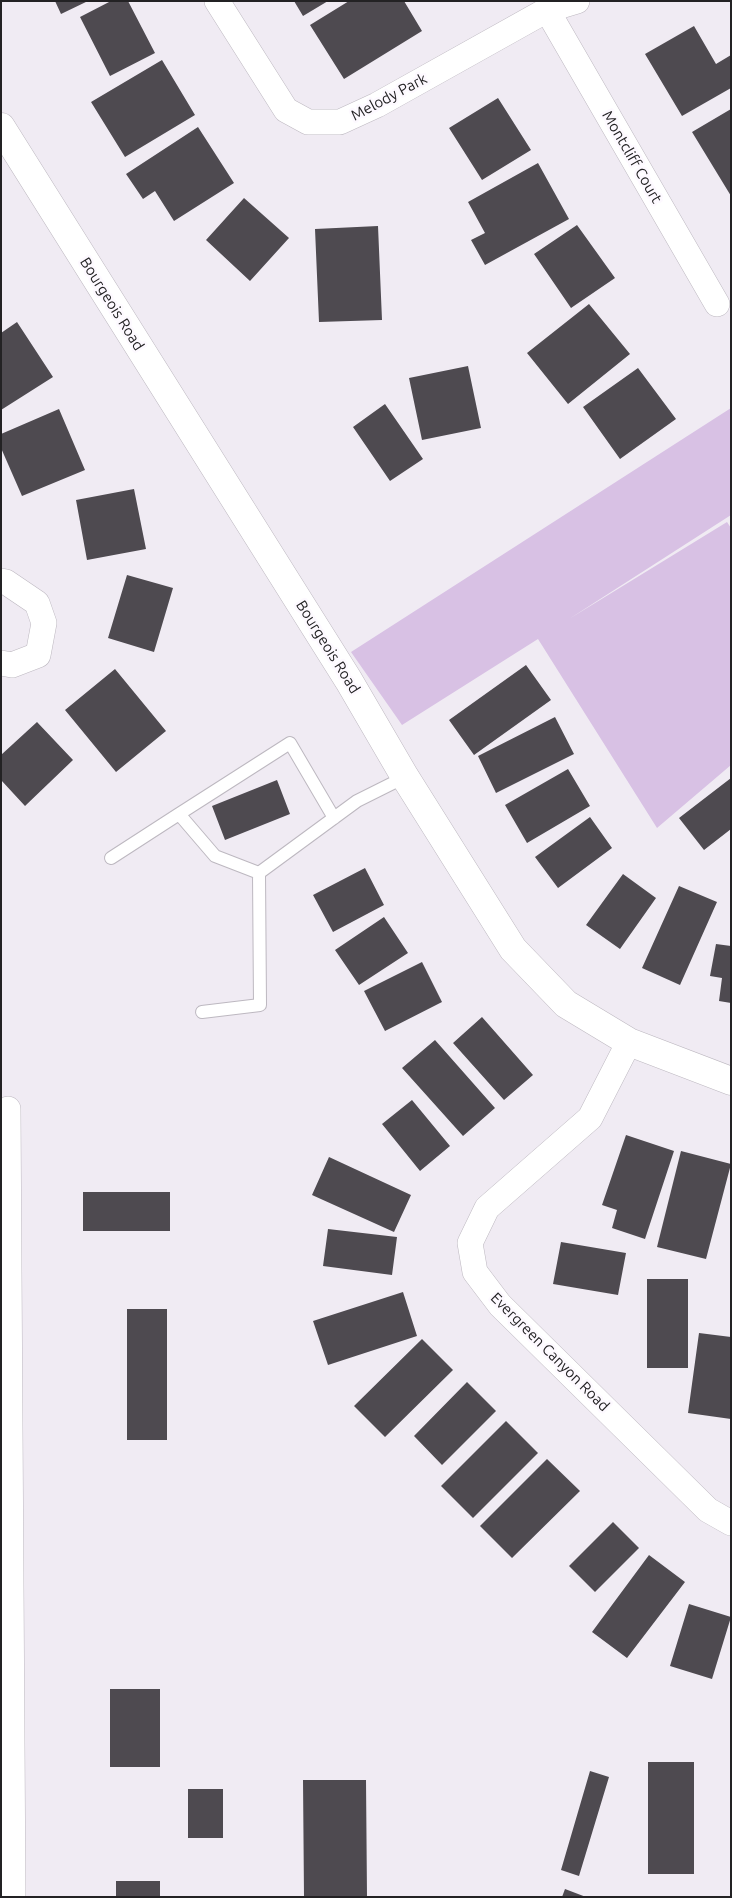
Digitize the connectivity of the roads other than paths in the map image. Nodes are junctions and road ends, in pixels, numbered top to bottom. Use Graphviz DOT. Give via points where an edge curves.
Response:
graph roads {
  1 [pos="217,1"];
  2 [pos="576,1"];
  3 [pos="547,10"];
  4 [pos="1,127"];
  5 [pos="716,304"];
  6 [pos="1,581"];
  7 [pos="1,663"];
  8 [pos="405,777"];
  9 [pos="179,814"];
  10 [pos="334,818"];
  11 [pos="111,858"];
  12 [pos="259,873"];
  13 [pos="202,1012"];
  14 [pos="629,1042"];
  15 [pos="731,1081"];
  16 [pos="8,1109"];
  17 [pos="731,1523"];
  18 [pos="13,1897"];
  1 -- 3 [label="street, Melody Park" via="286,110 308,122 340,122"];
  2 -- 3 [label="street, Melody Park"];
  3 -- 5 [label="street, Montcliff Court"];
  4 -- 8 [label="street, Bourgeois Road" via="349,681"];
  6 -- 7 [label="street" via="37,603 44,623 38,655 12,665"];
  8 -- 10 [label="lane" via="357,801"];
  8 -- 14 [label="street, Bourgeois Road" via="513,949 566,1004"];
  9 -- 10 [label="lane" via="290,743"];
  9 -- 11 [label="lane"];
  9 -- 12 [label="lane" via="215,856"];
  10 -- 12 [label="lane"];
  12 -- 13 [label="lane" via="260,1005"];
  14 -- 15 [label="street, Bourgeois Road"];
  14 -- 17 [label="street, Evergreen Canyon Road" via="590,1118 487,1208 470,1243 475,1272 500,1305 708,1510"];
  16 -- 18 [label="street"];
}
